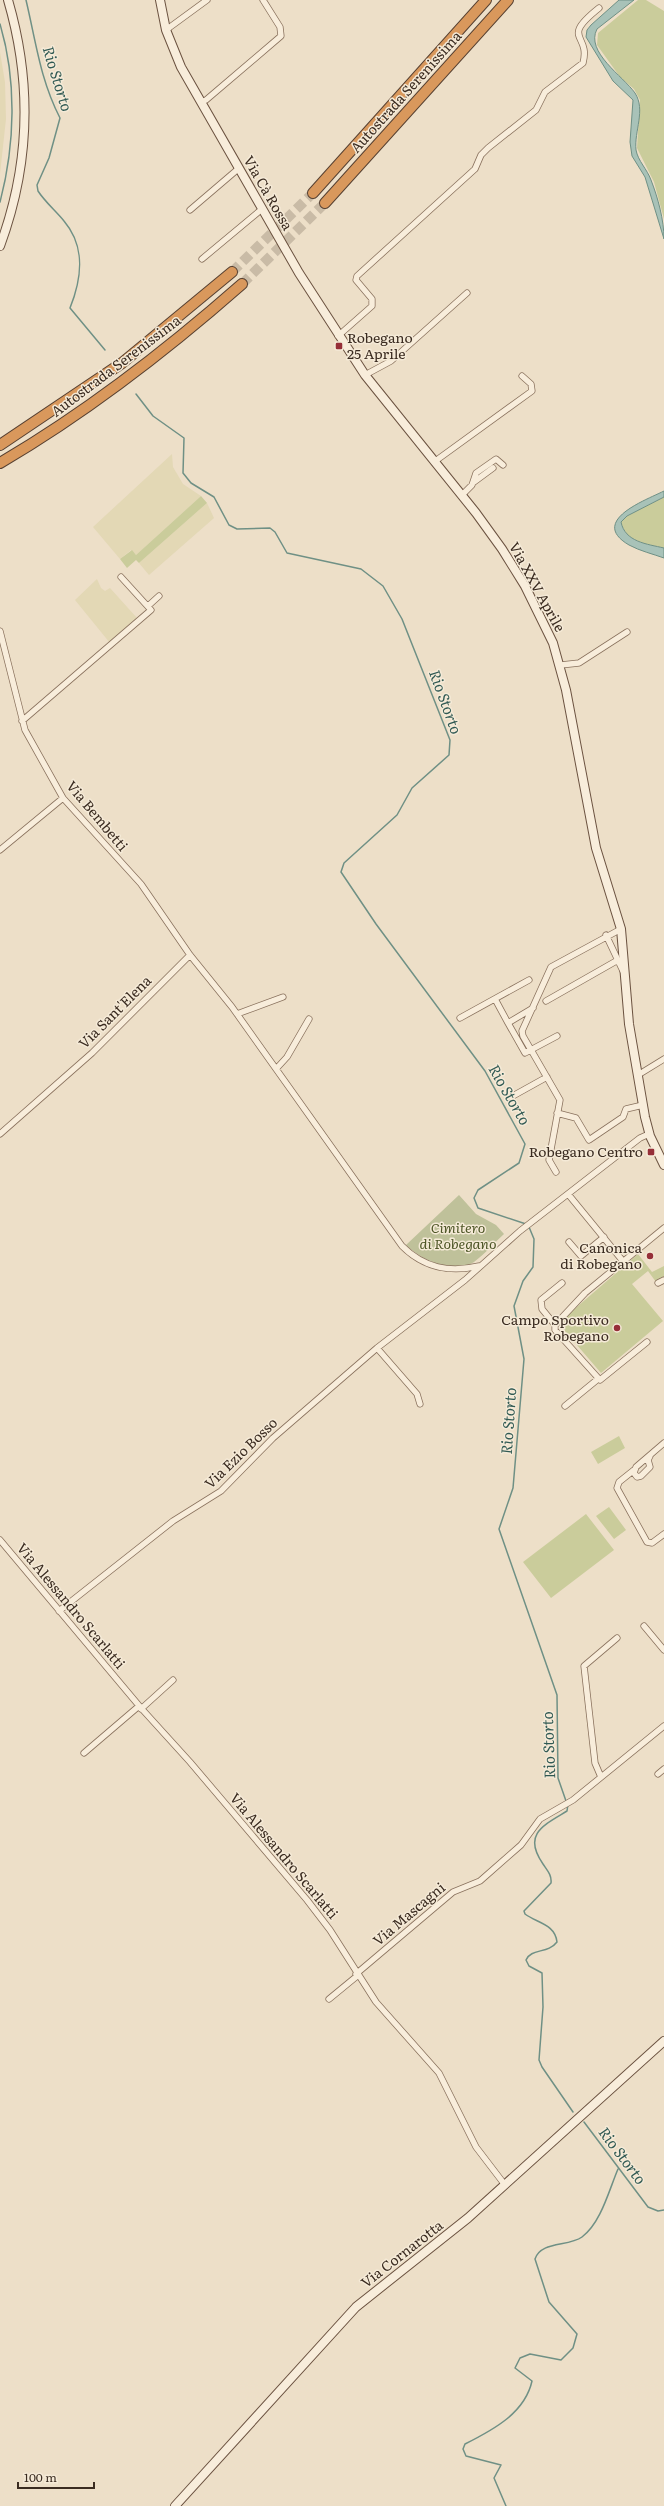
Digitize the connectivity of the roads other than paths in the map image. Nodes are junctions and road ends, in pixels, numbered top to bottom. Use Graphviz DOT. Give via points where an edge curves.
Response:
graph roads {
  1 [pos="8,0"];
  2 [pos="160,0"];
  3 [pos="207,0"];
  4 [pos="263,0"];
  5 [pos="486,0"];
  6 [pos="508,0"];
  7 [pos="599,8"];
  8 [pos="166,30"];
  9 [pos="200,102"];
  10 [pos="238,169"];
  11 [pos="314,193"];
  12 [pos="325,203"];
  13 [pos="262,209"];
  14 [pos="190,210"];
  15 [pos="0,246"];
  16 [pos="202,259"];
  17 [pos="232,272"];
  18 [pos="242,284"];
  19 [pos="467,293"];
  20 [pos="338,336"];
  21 [pos="365,375"];
  22 [pos="522,376"];
  23 [pos="375,388"];
  24 [pos="0,446"];
  25 [pos="434,462"];
  26 [pos="0,463"];
  27 [pos="503,465"];
  28 [pos="493,468"];
  29 [pos="474,482"];
  30 [pos="462,495"];
  31 [pos="122,577"];
  32 [pos="159,596"];
  33 [pos="148,606"];
  34 [pos="0,631"];
  35 [pos="627,632"];
  36 [pos="561,666"];
  37 [pos="22,721"];
  38 [pos="63,798"];
  39 [pos="0,850"];
  40 [pos="621,929"];
  41 [pos="606,935"];
  42 [pos="190,955"];
  43 [pos="618,960"];
  44 [pos="626,978"];
  45 [pos="529,980"];
  46 [pos="283,997"];
  47 [pos="495,999"];
  48 [pos="546,1001"];
  49 [pos="533,1008"];
  50 [pos="237,1014"];
  51 [pos="460,1018"];
  52 [pos="309,1019"];
  53 [pos="508,1023"];
  54 [pos="557,1036"];
  55 [pos="531,1051"];
  56 [pos="664,1060"];
  57 [pos="276,1069"];
  58 [pos="638,1075"];
  59 [pos="547,1077"];
  60 [pos="511,1097"];
  61 [pos="643,1105"];
  62 [pos="557,1113"];
  63 [pos="0,1134"];
  64 [pos="649,1134"];
  65 [pos="664,1165"];
  66 [pos="556,1172"];
  67 [pos="568,1194"];
  68 [pos="664,1228"];
  69 [pos="604,1237"];
  70 [pos="569,1242"];
  71 [pos="622,1260"];
  72 [pos="479,1266"];
  73 [pos="664,1280"];
  74 [pos="658,1283"];
  75 [pos="562,1284"];
  76 [pos="555,1325"];
  77 [pos="647,1342"];
  78 [pos="377,1348"];
  79 [pos="598,1379"];
  80 [pos="420,1404"];
  81 [pos="566,1406"];
  82 [pos="664,1442"];
  83 [pos="650,1456"];
  84 [pos="634,1470"];
  85 [pos="664,1534"];
  86 [pos="0,1540"];
  87 [pos="59,1611"];
  88 [pos="644,1626"];
  89 [pos="616,1638"];
  90 [pos="664,1650"];
  91 [pos="173,1680"];
  92 [pos="140,1708"];
  93 [pos="664,1726"];
  94 [pos="84,1753"];
  95 [pos="664,1769"];
  96 [pos="658,1774"];
  97 [pos="601,1777"];
  98 [pos="357,1975"];
  99 [pos="329,1999"];
  100 [pos="664,2041"];
  101 [pos="505,2185"];
  102 [pos="175,2506"];
  1 -- 15 [label="main road" via="22,65 25,123 17,192"];
  2 -- 8 [label="main road, Via Cà Rossa"];
  3 -- 8 [label="street"];
  4 -- 9 [label="street" via="280,27 281,36 206,100"];
  5 -- 11 [label="highway, Autostrada Serenissima"];
  6 -- 12 [label="highway, Autostrada Serenissima"];
  7 -- 20 [label="street" via="581,22 579,28 578,35 584,51 583,63 545,92 536,110 484,152 475,169 357,276 356,280 372,299 372,306"];
  8 -- 9 [label="main road, Via Cà Rossa"];
  9 -- 10 [label="main road, Via Cà Rossa"];
  10 -- 13 [label="main road, Via Cà Rossa"];
  10 -- 14 [label="street"];
  13 -- 16 [label="street"];
  13 -- 20 [label="main road, Via Cà Rossa"];
  17 -- 24 [label="highway, Autostrada Serenissima" via="122,363"];
  18 -- 26 [label="highway, Autostrada Serenissima" via="132,374 59,426"];
  19 -- 21 [label="street" via="391,361"];
  20 -- 21 [label="main road, Via Cà Rossa"];
  21 -- 23 [label="main road, Via Cà Rossa"];
  22 -- 25 [label="street" via="531,384 532,391"];
  23 -- 25 [label="main road, Via XXV Aprile"];
  25 -- 30 [label="main road, Via XXV Aprile"];
  27 -- 29 [label="street" via="496,459 476,473"];
  28 -- 29 [label="street"];
  29 -- 30 [label="street"];
  30 -- 36 [label="main road, Via XXV Aprile" via="502,549 525,586 545,624"];
  31 -- 33 [label="street"];
  32 -- 33 [label="street"];
  33 -- 37 [label="street" via="151,610"];
  34 -- 37 [label="street, Via Bembetti"];
  35 -- 36 [label="street" via="579,663"];
  36 -- 40 [label="main road, Via XXV Aprile" via="594,837"];
  37 -- 38 [label="street, Via Bembetti" via="30,741"];
  38 -- 39 [label="street"];
  38 -- 42 [label="street, Via Bembetti" via="141,884"];
  40 -- 41 [label="street"];
  40 -- 44 [label="main road, Via XXV Aprile"];
  41 -- 43 [label="street"];
  41 -- 49 [label="street" via="551,967"];
  42 -- 50 [label="street"];
  42 -- 63 [label="street, Via Sant'Elena" via="92,1053"];
  43 -- 44 [label="street"];
  43 -- 48 [label="street"];
  44 -- 58 [label="main road, Via XXV Aprile" via="629,1024"];
  45 -- 47 [label="street"];
  46 -- 50 [label="street"];
  47 -- 51 [label="street"];
  47 -- 53 [label="street"];
  49 -- 53 [label="street"];
  49 -- 55 [label="street" via="522,1031"];
  50 -- 57 [label="street"];
  52 -- 57 [label="street" via="287,1057"];
  53 -- 55 [label="street" via="525,1053"];
  54 -- 55 [label="street"];
  55 -- 59 [label="street"];
  56 -- 58 [label="street"];
  57 -- 72 [label="street" via="402,1246 413,1257 434,1267 465,1269"];
  58 -- 61 [label="main road, Via XXV Aprile"];
  59 -- 60 [label="street"];
  59 -- 62 [label="street" via="560,1100"];
  61 -- 62 [label="street" via="626,1109 623,1117 590,1140 576,1118"];
  61 -- 64 [label="main road, Via XXV Aprile"];
  62 -- 66 [label="street" via="549,1160"];
  64 -- 65 [label="main road, Via XXV Aprile"];
  64 -- 67 [label="street" via="640,1138"];
  67 -- 69 [label="street"];
  67 -- 72 [label="street, Via Ezio Bosso"];
  68 -- 71 [label="street"];
  69 -- 70 [label="street" via="581,1256"];
  69 -- 71 [label="street"];
  71 -- 76 [label="street" via="585,1293"];
  72 -- 78 [label="street, Via Ezio Bosso" via="465,1280"];
  73 -- 74 [label="street"];
  75 -- 76 [label="street" via="541,1300 542,1309"];
  76 -- 79 [label="street" via="555,1330"];
  77 -- 79 [label="street"];
  78 -- 80 [label="street" via="417,1394"];
  78 -- 87 [label="street, Via Ezio Bosso" via="278,1433 221,1492 173,1522"];
  79 -- 81 [label="street"];
  82 -- 83 [label="street"];
  83 -- 84 [label="street"];
  83 -- 84 [label="street" via="650,1467 641,1476 637,1477"];
  84 -- 85 [label="street" via="619,1482 617,1488 649,1544"];
  86 -- 87 [label="street, Via Alessandro Scarlatti"];
  87 -- 92 [label="street, Via Alessandro Scarlatti"];
  88 -- 90 [label="street"];
  89 -- 97 [label="street" via="584,1666 595,1763"];
  91 -- 92 [label="street"];
  92 -- 94 [label="street"];
  92 -- 98 [label="street, Via Alessandro Scarlatti" via="190,1762 307,1900 330,1930"];
  93 -- 97 [label="street, Via Mascagni"];
  95 -- 96 [label="street"];
  97 -- 98 [label="street, Via Mascagni" via="568,1804 540,1819 525,1841 480,1881 452,1892"];
  98 -- 99 [label="street, Via Mascagni"];
  98 -- 101 [label="street, Via Alessandro Scarlatti" via="376,2002 438,2073 476,2147"];
  100 -- 101 [label="main road, Via Cornarotta"];
  101 -- 102 [label="main road, Via Cornarotta" via="468,2218 356,2307"];
}
